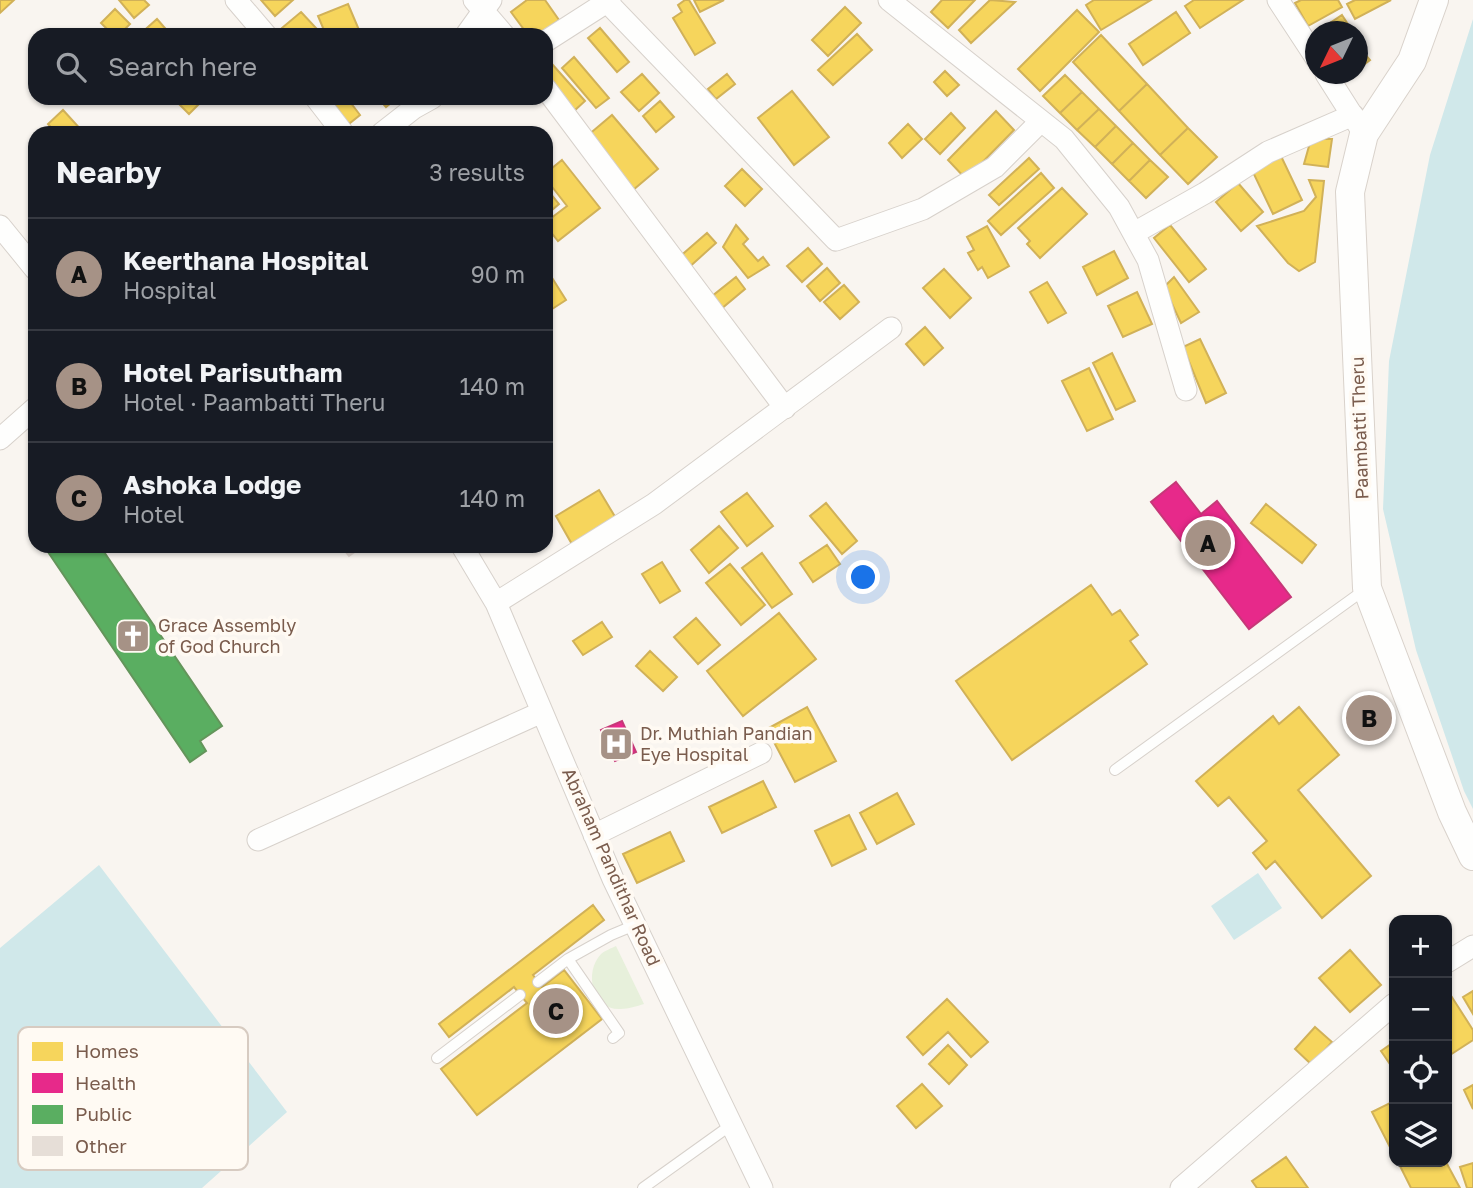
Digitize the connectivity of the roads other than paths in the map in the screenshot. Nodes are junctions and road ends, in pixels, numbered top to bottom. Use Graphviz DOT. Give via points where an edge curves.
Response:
graph roads {
  1 [pos="236,0"];
  2 [pos="889,0"];
  3 [pos="1278,0"];
  4 [pos="1434,0"];
  5 [pos="609,1"];
  6 [pos="482,4"];
  7 [pos="260,28"];
  8 [pos="470,28"];
  9 [pos="499,28"];
  10 [pos="553,37"];
  11 [pos="1305,42"];
  12 [pos="1332,84"];
  13 [pos="553,98"];
  14 [pos="322,105"];
  15 [pos="417,105"];
  16 [pos="1041,121"];
  17 [pos="1358,125"];
  18 [pos="338,126"];
  19 [pos="391,126"];
  20 [pos="0,226"];
  21 [pos="1134,233"];
  22 [pos="28,261"];
  23 [pos="891,328"];
  24 [pos="1186,390"];
  25 [pos="785,408"];
  26 [pos="28,414"];
  27 [pos="0,439"];
  28 [pos="466,553"];
  29 [pos="1367,588"];
  30 [pos="496,603"];
  31 [pos="542,712"];
  32 [pos="761,753"];
  33 [pos="1115,770"];
  34 [pos="594,835"];
  35 [pos="258,840"];
  36 [pos="1473,856"];
  37 [pos="635,925"];
  38 [pos="1473,946"];
  39 [pos="568,959"];
  40 [pos="1452,959"];
  41 [pos="538,982"];
  42 [pos="520,995"];
  43 [pos="1389,1008"];
  44 [pos="613,1038"];
  45 [pos="437,1058"];
  46 [pos="732,1125"];
  47 [pos="643,1188"];
  48 [pos="762,1188"];
  49 [pos="1181,1188"];
  1 -- 7 [label="street"];
  2 -- 16 [label="street"];
  3 -- 11 [label="street"];
  4 -- 17 [label="street, Paambatti Theru" via="1412,61"];
  5 -- 10 [label="street"];
  5 -- 16 [label="street" via="836,240 922,209 975,179 995,167"];
  6 -- 8 [label="street"];
  6 -- 9 [label="street"];
  12 -- 17 [label="street"];
  13 -- 25 [label="street"];
  14 -- 18 [label="street"];
  15 -- 19 [label="street"];
  16 -- 21 [label="street" via="1064,139"];
  17 -- 21 [label="street" via="1268,152"];
  17 -- 29 [label="street, Paambatti Theru" via="1350,192"];
  20 -- 22 [label="street"];
  21 -- 24 [label="street" via="1148,260"];
  23 -- 25 [label="street"];
  25 -- 30 [label="street" via="654,504"];
  26 -- 27 [label="street"];
  28 -- 30 [label="street, Abraham Pandithar Road"];
  29 -- 33 [label="lane"];
  29 -- 36 [label="street, Paambatti Theru"];
  30 -- 31 [label="street, Abraham Pandithar Road"];
  31 -- 34 [label="street, Abraham Pandithar Road"];
  31 -- 35 [label="street"];
  32 -- 34 [label="street"];
  34 -- 37 [label="street, Abraham Pandithar Road"];
  37 -- 39 [label="lane"];
  37 -- 46 [label="street, Abraham Pandithar Road"];
  38 -- 40 [label="street"];
  39 -- 41 [label="lane"];
  39 -- 44 [label="lane" via="619,1033"];
  42 -- 45 [label="lane"];
  43 -- 49 [label="street"];
  46 -- 47 [label="lane"];
  46 -- 48 [label="street, Abraham Pandithar Road"];
}
